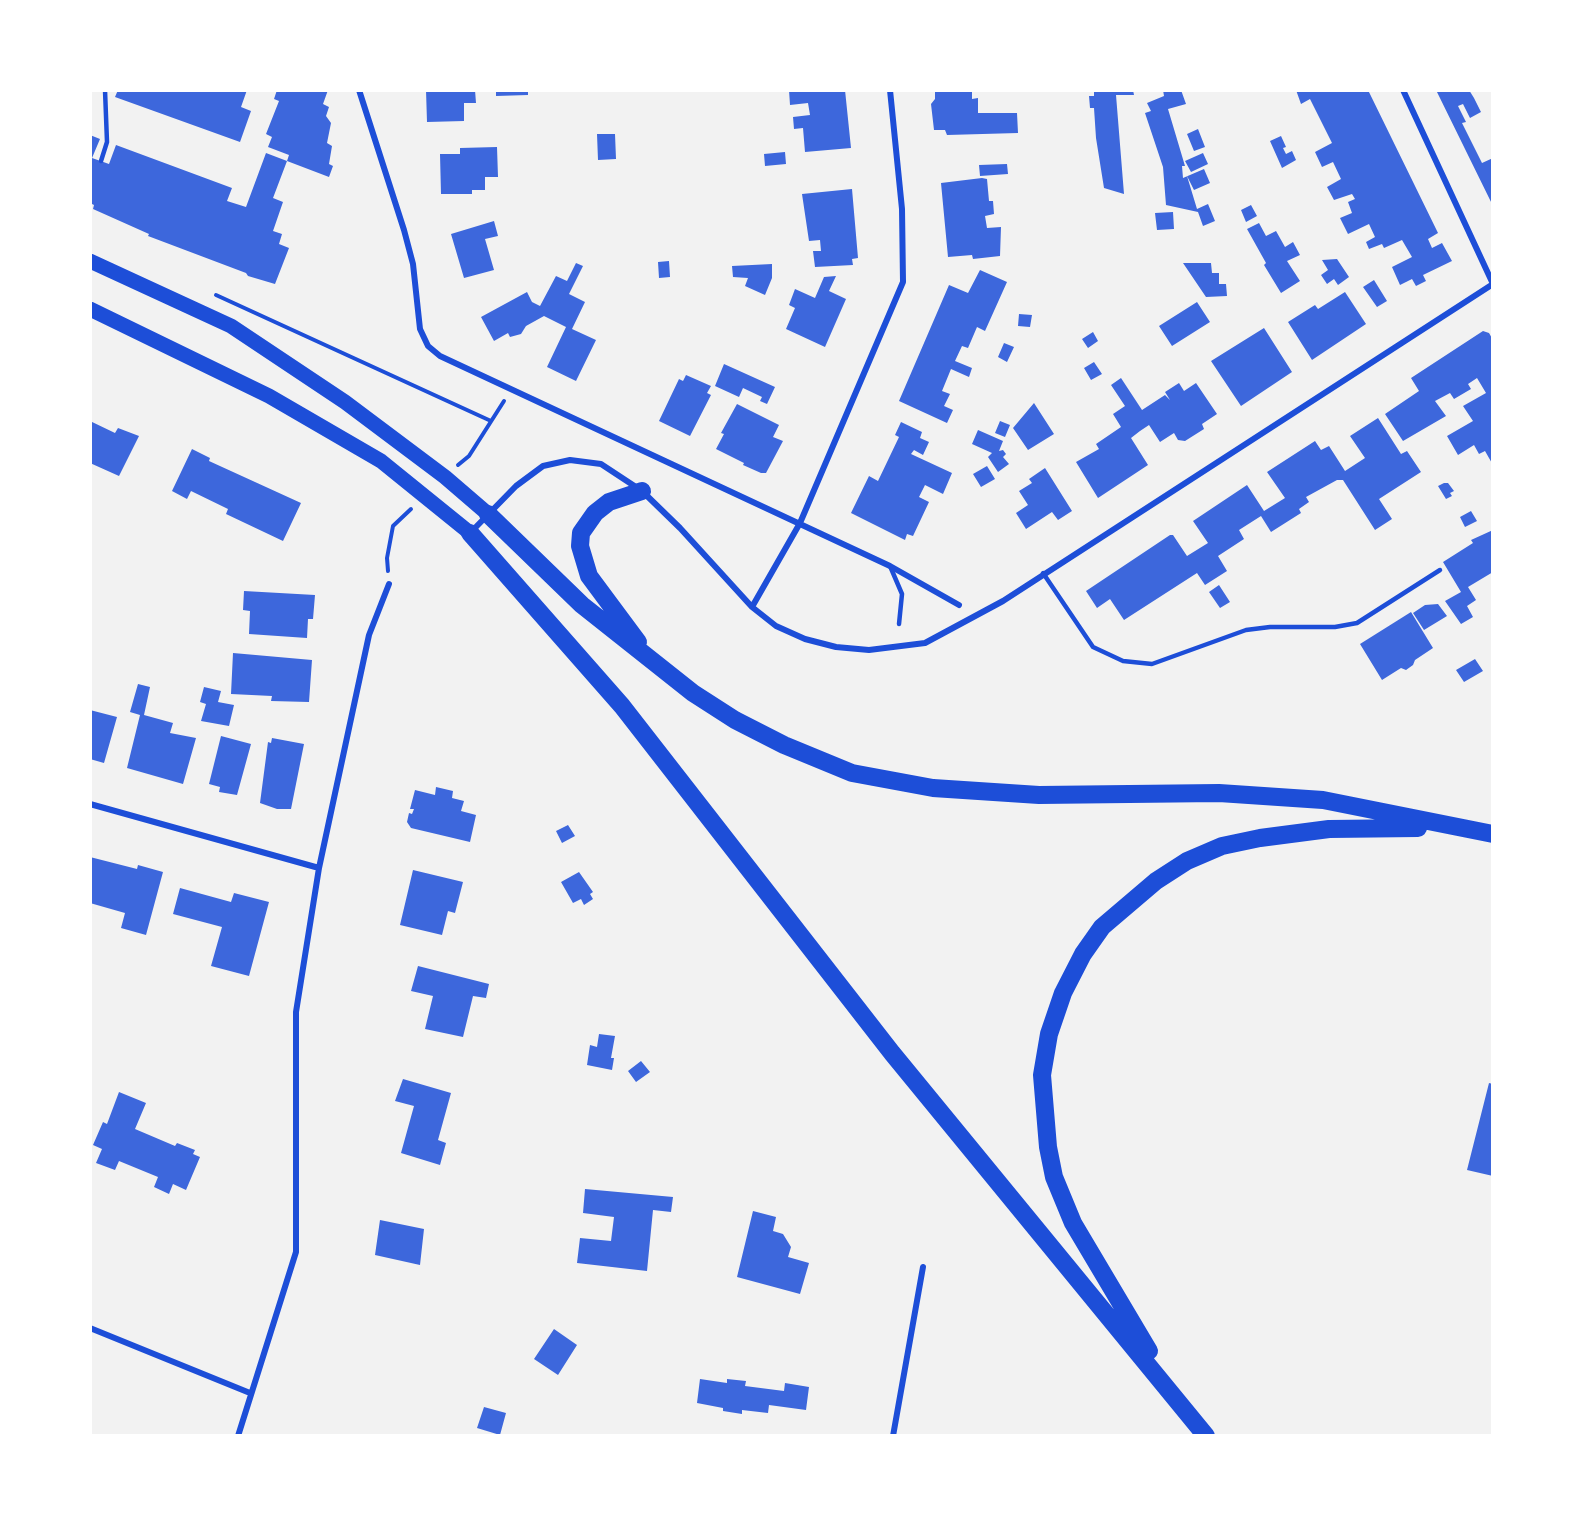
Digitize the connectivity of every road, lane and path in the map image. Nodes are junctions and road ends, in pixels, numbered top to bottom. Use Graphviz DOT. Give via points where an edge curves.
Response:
graph roads {
  1 [pos="105,90"];
  2 [pos="359,90"];
  3 [pos="890,90"];
  4 [pos="1403,90"];
  5 [pos="101,161"];
  6 [pos="90,261"];
  7 [pos="1493,284"];
  8 [pos="208,291"];
  9 [pos="90,309"];
  10 [pos="491,421"];
  11 [pos="642,491"];
  12 [pos="488,514"];
  13 [pos="800,524"];
  14 [pos="470,532"];
  15 [pos="890,566"];
  16 [pos="1440,570"];
  17 [pos="1043,573"];
  18 [pos="389,584"];
  19 [pos="959,605"];
  20 [pos="752,607"];
  21 [pos="899,624"];
  22 [pos="646,657"];
  23 [pos="90,804"];
  24 [pos="1449,827"];
  25 [pos="1493,834"];
  26 [pos="320,868"];
  27 [pos="923,1267"];
  28 [pos="90,1328"];
  29 [pos="250,1393"];
  30 [pos="1186,1411"];
  31 [pos="238,1436"];
  32 [pos="893,1436"];
  33 [pos="1206,1436"];
  1 -- 5 [label="lane" via="107,142"];
  2 -- 13 [label="street" via="413,264 420,329 428,346 440,356"];
  3 -- 13 [label="street" via="902,209 903,282"];
  4 -- 7 [label="street"];
  6 -- 12 [label="main road" via="231,326 345,402"];
  7 -- 17 [label="street"];
  8 -- 10 [label="path"];
  9 -- 14 [label="main road" via="268,396 381,461"];
  11 -- 12 [label="street" via="601,464 570,460 543,466"];
  11 -- 20 [label="street"];
  11 -- 22 [label="highway" via="609,502 595,513 581,533 580,546 589,576 636,637"];
  12 -- 14 [label="street"];
  12 -- 22 [label="highway" via="582,605"];
  13 -- 15 [label="street"];
  13 -- 20 [label="street"];
  14 -- 30 [label="highway" via="622,706 892,1053"];
  15 -- 19 [label="street"];
  15 -- 21 [label="lane" via="902,594"];
  16 -- 17 [label="lane" via="1357,622 1335,627 1246,630 1152,664 1123,662 1093,646"];
  17 -- 20 [label="street" via="948,632 925,643 899,648 836,647 805,639 776,626"];
  18 -- 26 [label="street" via="369,635"];
  22 -- 24 [label="highway" via="735,720 852,773 933,788 1027,794 1220,793 1323,800"];
  23 -- 26 [label="street"];
  24 -- 25 [label="highway"];
  24 -- 30 [label="highway" via="1329,830 1272,836 1222,846 1187,861 1148,886 1102,927 1063,993 1049,1034 1042,1075 1054,1177 1093,1261"];
  26 -- 29 [label="street" via="296,1012 296,1252"];
  27 -- 32 [label="street"];
  28 -- 29 [label="street"];
  29 -- 31 [label="street"];
  30 -- 33 [label="highway"];
}
